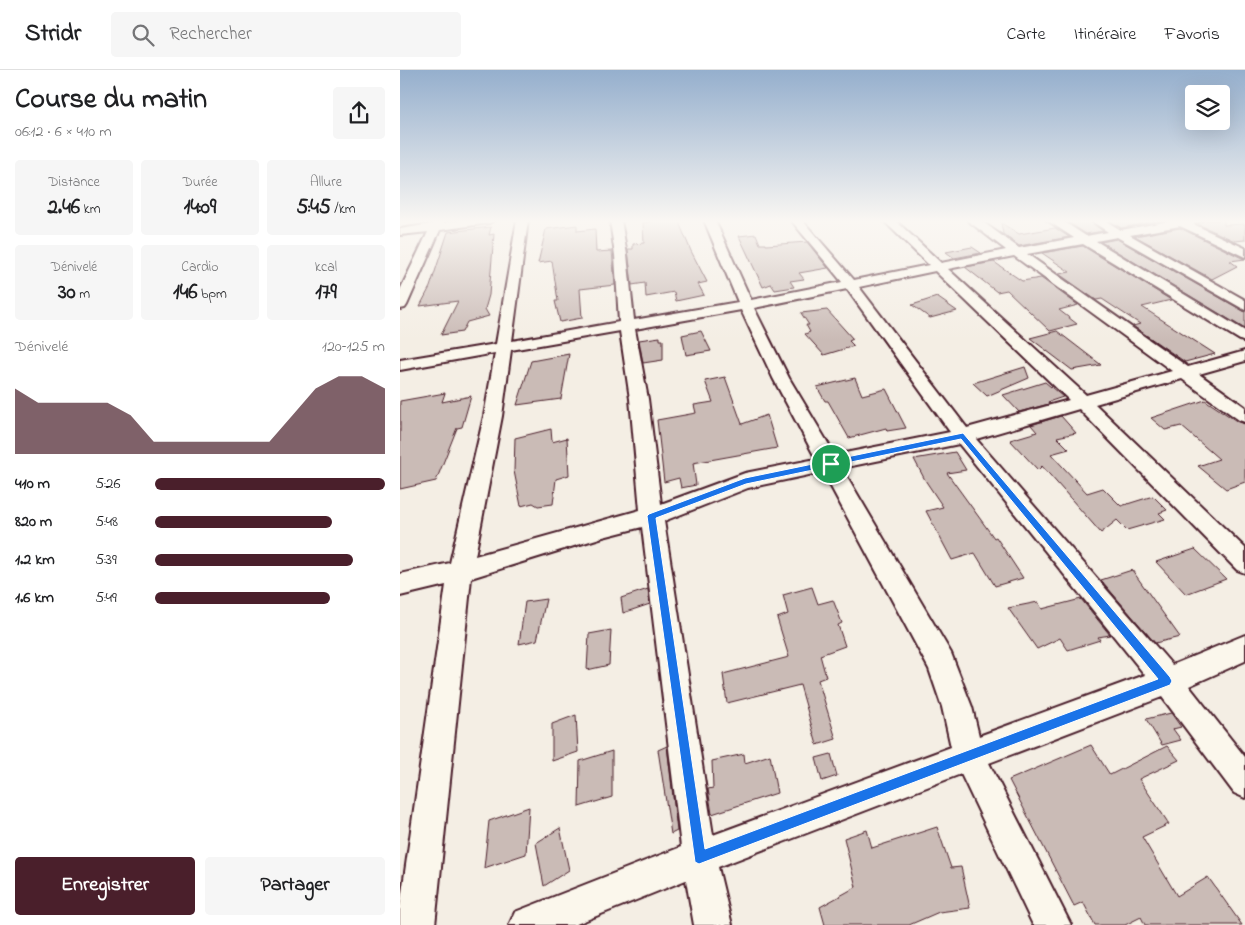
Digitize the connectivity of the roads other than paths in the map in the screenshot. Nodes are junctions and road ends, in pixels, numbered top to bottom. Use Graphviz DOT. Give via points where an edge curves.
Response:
graph roads {
  1 [pos="421,260"];
  2 [pos="517,260"];
  3 [pos="621,260"];
  4 [pos="726,260"];
  5 [pos="830,260"];
  6 [pos="930,260"];
  7 [pos="974,260"];
  8 [pos="1026,260"];
  9 [pos="1117,260"];
  10 [pos="1163,260"];
  11 [pos="938,267"];
  12 [pos="851,284"];
  13 [pos="400,305"];
  14 [pos="746,305"];
  15 [pos="1245,306"];
  16 [pos="627,326"];
  17 [pos="1245,337"];
  18 [pos="503,348"];
  19 [pos="1245,356"];
  20 [pos="400,366"];
  21 [pos="1185,372"];
  22 [pos="1081,401"];
  23 [pos="1245,416"];
  24 [pos="963,436"];
  25 [pos="831,464"];
  26 [pos="652,516"];
  27 [pos="1245,563"];
  28 [pos="460,571"];
  29 [pos="400,585"];
  30 [pos="1245,648"];
  31 [pos="1167,681"];
  32 [pos="968,755"];
  33 [pos="1245,782"];
  34 [pos="699,857"];
  35 [pos="416,925"];
  36 [pos="528,925"];
  37 [pos="713,925"];
  38 [pos="1052,925"];
  1 -- 13 [label="street"];
  2 -- 18 [label="street"];
  3 -- 16 [label="street"];
  4 -- 14 [label="street"];
  5 -- 12 [label="street"];
  6 -- 11 [label="street"];
  7 -- 11 [label="street"];
  8 -- 21 [label="street"];
  9 -- 17 [label="street"];
  10 -- 15 [label="street"];
  11 -- 12 [label="street"];
  11 -- 22 [label="street"];
  12 -- 14 [label="street"];
  12 -- 24 [label="street"];
  14 -- 16 [label="street"];
  14 -- 25 [label="street" via="781,378"];
  16 -- 18 [label="street"];
  16 -- 26 [label="street"];
  18 -- 20 [label="street"];
  18 -- 28 [label="street" via="494,416"];
  19 -- 21 [label="street"];
  21 -- 22 [label="street"];
  21 -- 23 [label="street"];
  22 -- 24 [label="street"];
  22 -- 27 [label="street"];
  24 -- 25 [label="street"];
  24 -- 31 [label="street"];
  25 -- 26 [label="street" via="745,481"];
  25 -- 32 [label="street" via="941,663 957,707"];
  26 -- 28 [label="street"];
  26 -- 34 [label="street"];
  28 -- 29 [label="street"];
  28 -- 35 [label="street"];
  30 -- 31 [label="street"];
  31 -- 32 [label="street"];
  31 -- 33 [label="street"];
  32 -- 34 [label="street"];
  32 -- 38 [label="street"];
  34 -- 36 [label="street"];
  34 -- 37 [label="street"];
}
